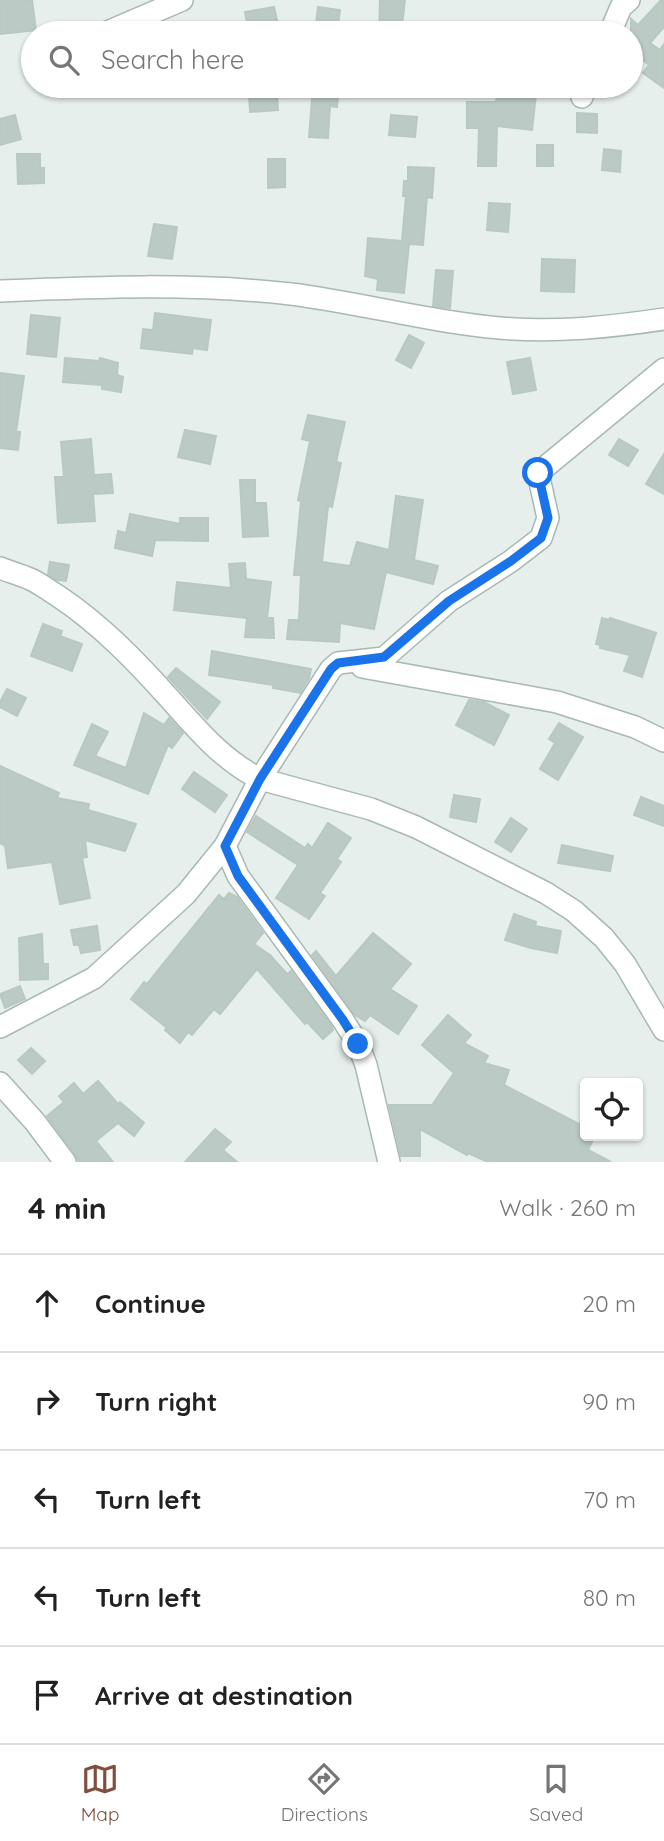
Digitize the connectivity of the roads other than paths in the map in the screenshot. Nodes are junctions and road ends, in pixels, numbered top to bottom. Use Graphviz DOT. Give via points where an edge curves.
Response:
graph roads {
  1 [pos="182,0"];
  2 [pos="629,0"];
  3 [pos="133,21"];
  4 [pos="615,21"];
  5 [pos="0,291"];
  6 [pos="664,319"];
  7 [pos="664,369"];
  8 [pos="0,568"];
  9 [pos="338,663"];
  10 [pos="664,741"];
  11 [pos="260,779"];
  12 [pos="225,846"];
  13 [pos="0,1027"];
  14 [pos="664,1030"];
  15 [pos="0,1083"];
  16 [pos="65,1162"];
  17 [pos="389,1162"];
  1 -- 3 [label="street"];
  2 -- 4 [label="street"];
  5 -- 6 [label="street" via="183,286 290,294 448,321 552,331"];
  7 -- 9 [label="street" via="538,473 548,518 541,538 449,601 384,657"];
  8 -- 11 [label="street" via="33,580 97,625 211,744"];
  9 -- 10 [label="street" via="557,702"];
  9 -- 11 [label="street"];
  11 -- 12 [label="street"];
  11 -- 14 [label="street" via="371,809 546,893 604,938"];
  12 -- 13 [label="street" via="169,912 94,978"];
  12 -- 17 [label="street" via="238,876 358,1044"];
  15 -- 16 [label="street"];
}
